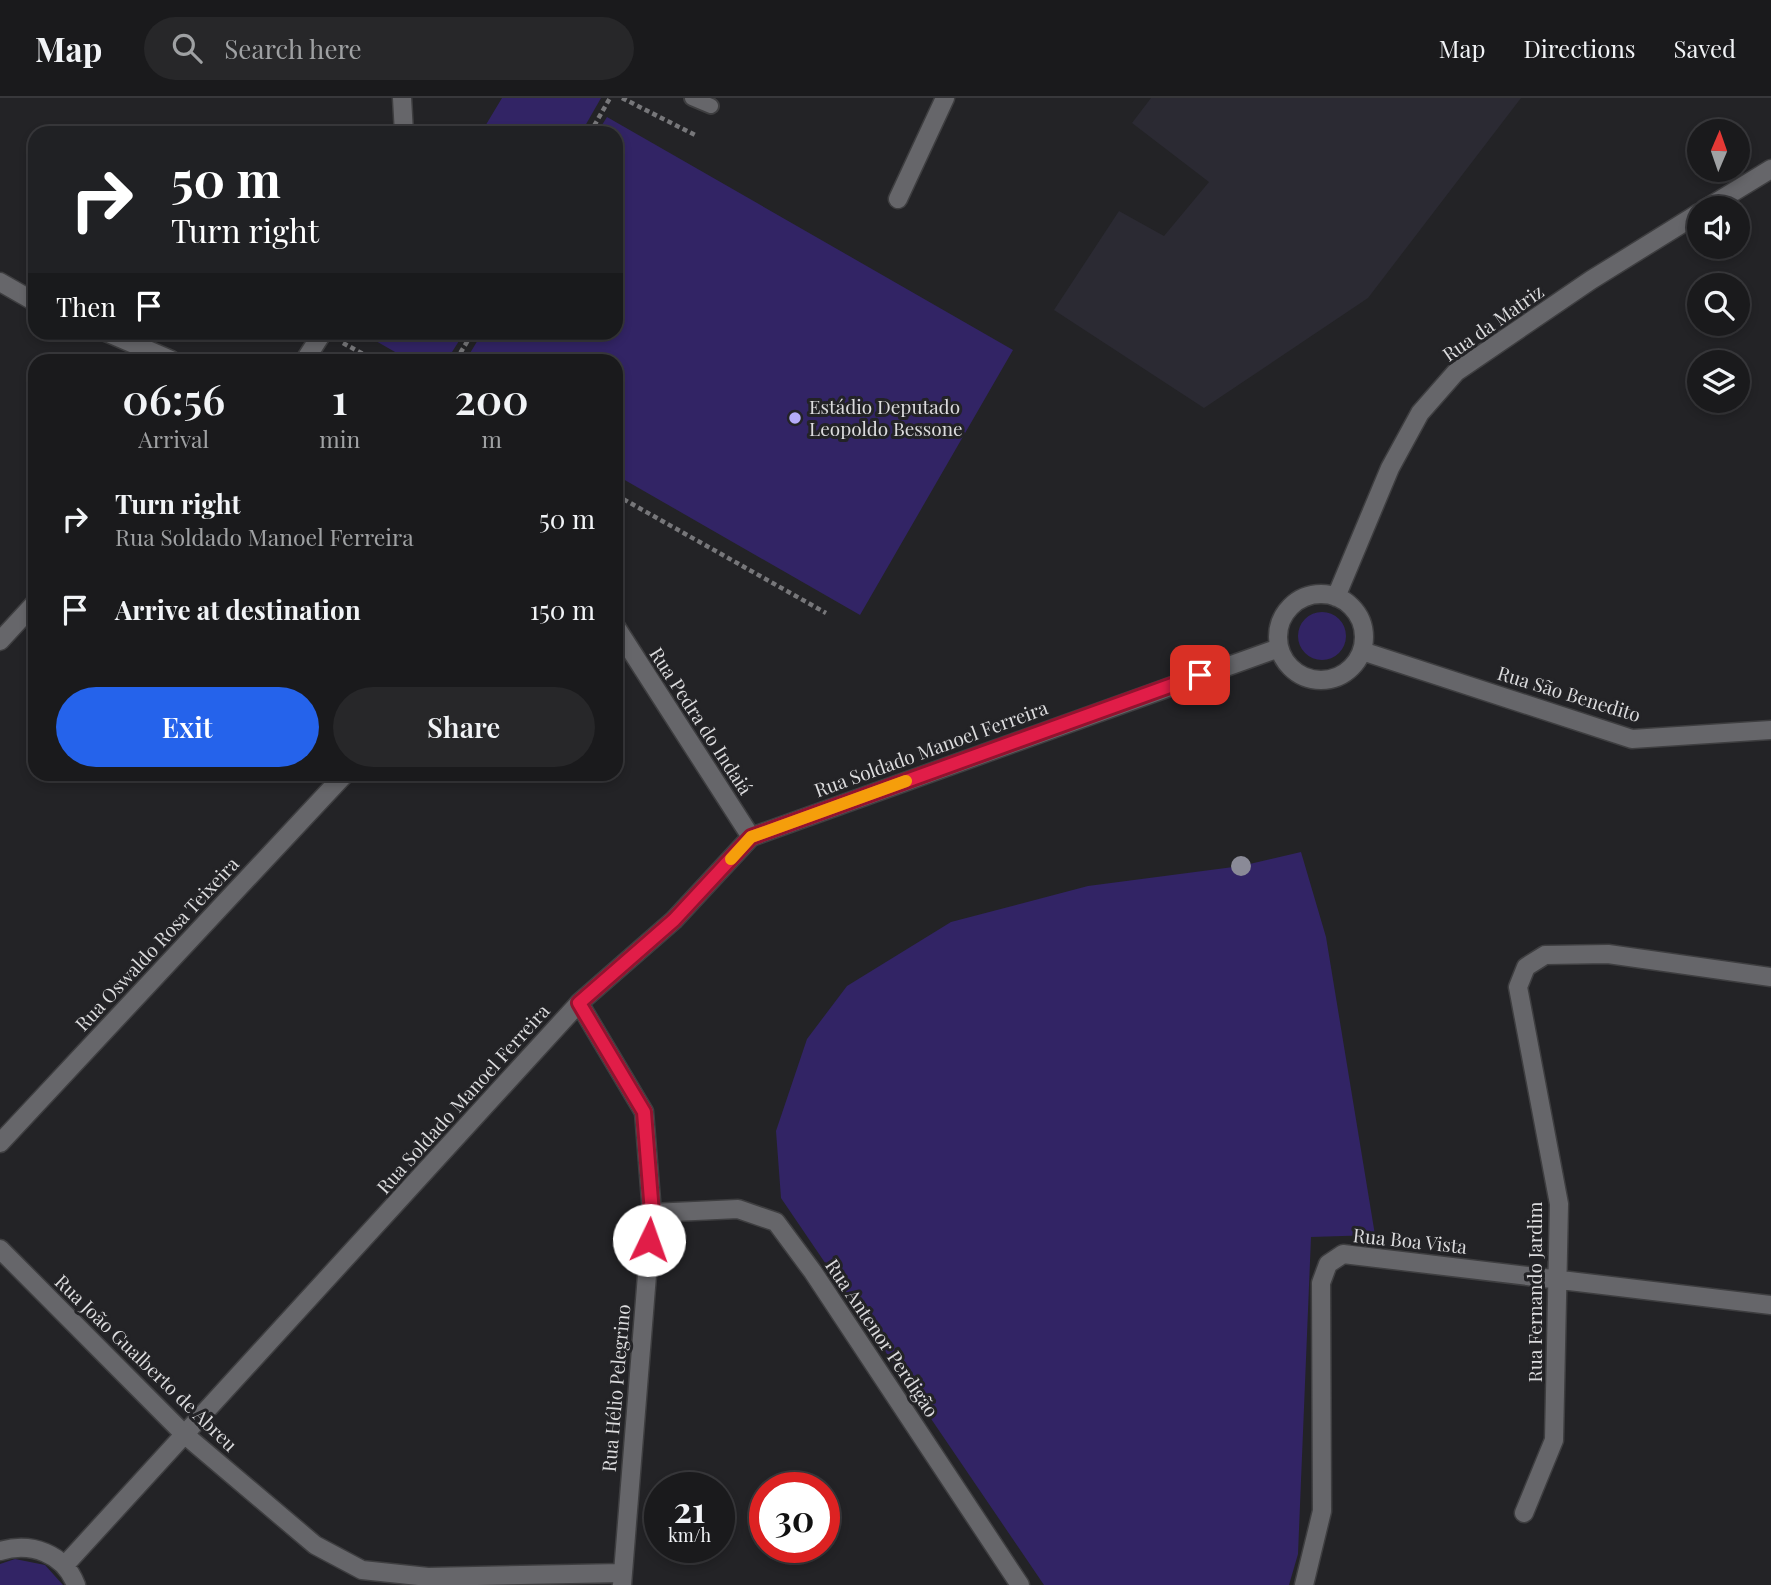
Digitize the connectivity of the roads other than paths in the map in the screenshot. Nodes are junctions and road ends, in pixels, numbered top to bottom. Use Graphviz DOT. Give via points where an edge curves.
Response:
graph roads {
  1 [pos="401,98"];
  2 [pos="692,98"];
  3 [pos="945,98"];
  4 [pos="711,106"];
  5 [pos="403,126"];
  6 [pos="1771,169"];
  7 [pos="1727,196"];
  8 [pos="898,199"];
  9 [pos="1687,220"];
  10 [pos="0,282"];
  11 [pos="28,298"];
  12 [pos="125,340"];
  13 [pos="326,340"];
  14 [pos="157,354"];
  15 [pos="311,354"];
  16 [pos="1336,597"];
  17 [pos="28,611"];
  18 [pos="623,638"];
  19 [pos="0,641"];
  20 [pos="1279,648"];
  21 [pos="1362,651"];
  22 [pos="1771,730"];
  23 [pos="338,781"];
  24 [pos="751,837"];
  25 [pos="1771,977"];
  26 [pos="579,1003"];
  27 [pos="0,1143"];
  28 [pos="652,1213"];
  29 [pos="0,1249"];
  30 [pos="1558,1277"];
  31 [pos="1771,1305"];
  32 [pos="184,1434"];
  33 [pos="1524,1513"];
  34 [pos="0,1551"];
  35 [pos="65,1565"];
  36 [pos="622,1579"];
  37 [pos="76,1585"];
  38 [pos="1020,1585"];
  39 [pos="1304,1585"];
  1 -- 5 [label="street"];
  2 -- 4 [label="lane"];
  3 -- 8 [label="street"];
  6 -- 7 [label="street"];
  9 -- 16 [label="street, Rua da Matriz" via="1591,279 1456,372 1420,412 1390,468"];
  10 -- 11 [label="street"];
  12 -- 14 [label="street"];
  13 -- 15 [label="street"];
  16 -- 20 [label="street" via="1310,596 1297,601 1281,622"];
  16 -- 21 [label="street" via="1356,613 1362,625"];
  17 -- 19 [label="street"];
  18 -- 24 [label="street, Rua Pedra do Indaiá"];
  20 -- 21 [label="street" via="1294,671 1319,680 1345,673"];
  20 -- 24 [label="street, Rua Soldado Manoel Ferreira"];
  21 -- 22 [label="street, Rua São Benedito" via="1632,739"];
  23 -- 27 [label="street, Rua Oswaldo Rosa Teixeira"];
  24 -- 26 [label="street, Rua Soldado Manoel Ferreira" via="674,920"];
  25 -- 30 [label="street, Rua Fernando Jardim" via="1608,954 1545,955 1526,967 1518,987 1559,1204"];
  26 -- 28 [label="street, Rua Hélio Pelegrino" via="644,1112"];
  26 -- 32 [label="street, Rua Soldado Manoel Ferreira"];
  28 -- 36 [label="street, Rua Hélio Pelegrino"];
  28 -- 38 [label="street, Rua Antenor Perdigão" via="738,1209 776,1222"];
  29 -- 32 [label="street, Rua João Gualberto de Abreu"];
  30 -- 31 [label="street, Rua Boa Vista"];
  30 -- 33 [label="street, Rua Fernando Jardim" via="1554,1440"];
  30 -- 39 [label="street, Rua Boa Vista" via="1343,1254 1328,1264 1321,1283 1322,1511"];
  32 -- 35 [label="street, Rua Soldado Manoel Ferreira"];
  32 -- 36 [label="street, Rua João Gualberto de Abreu" via="316,1545 362,1570 428,1577"];
  34 -- 35 [label="street" via="32,1548"];
  35 -- 37 [label="street"];
}
